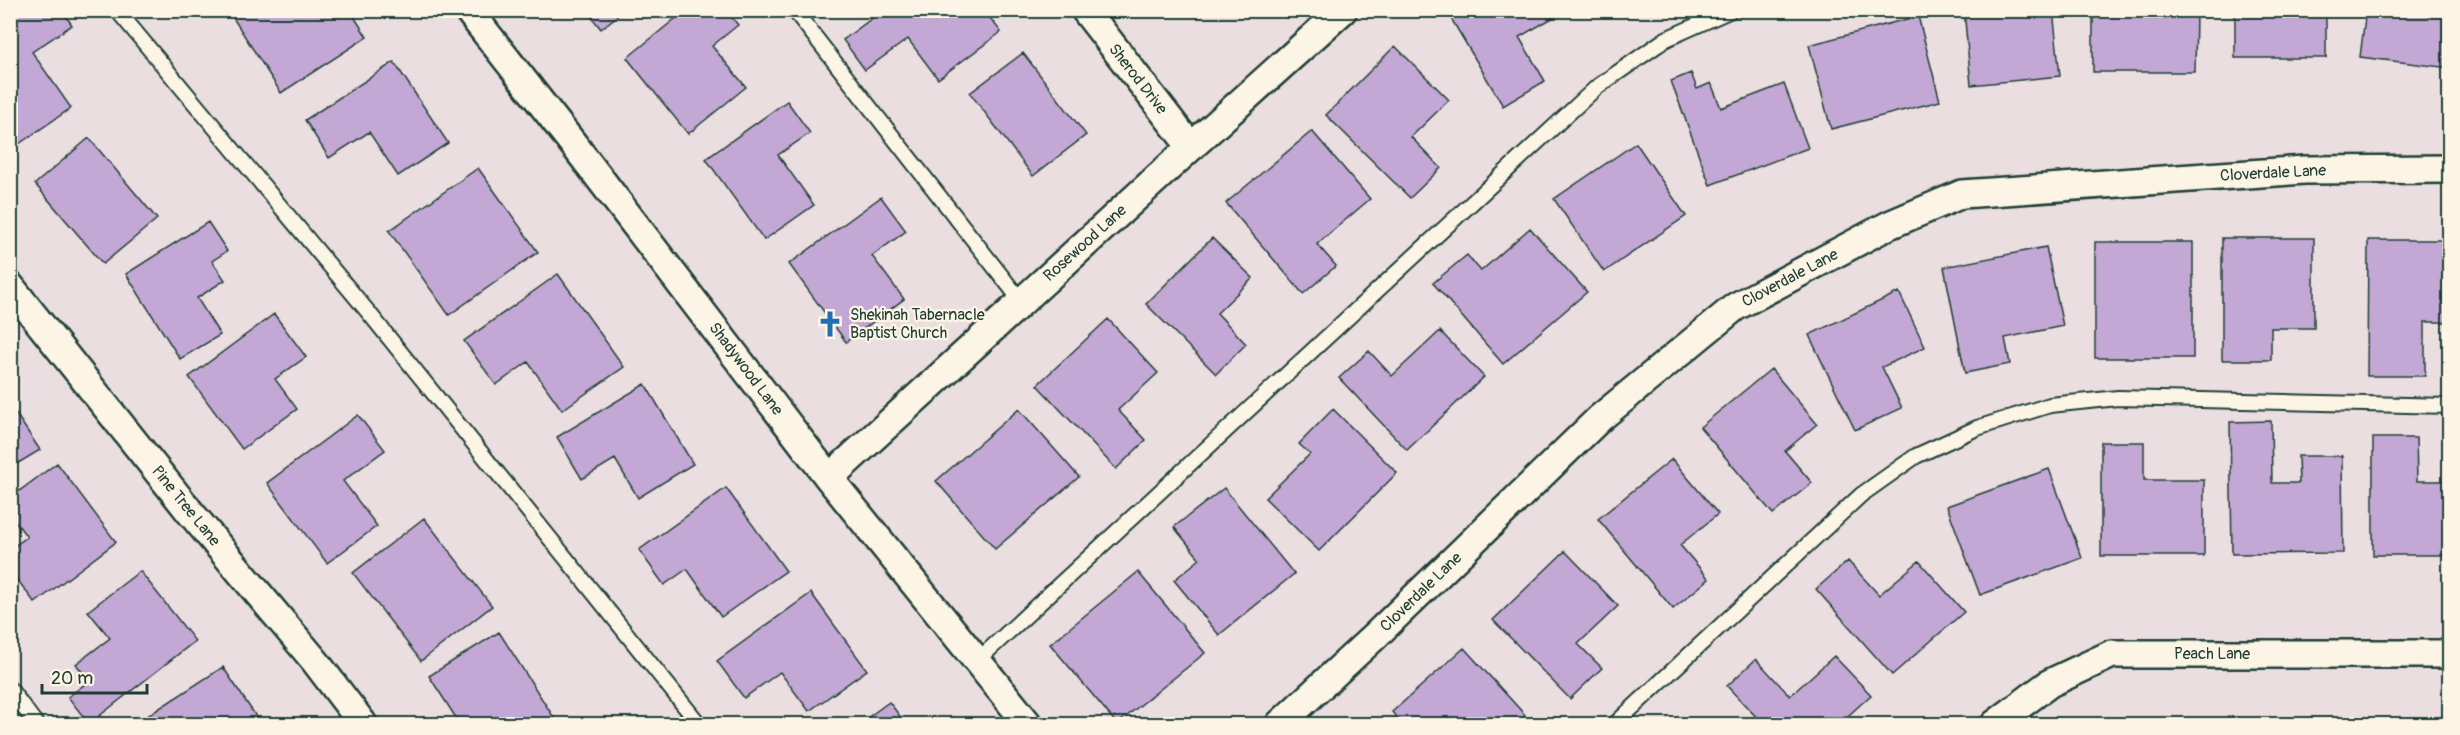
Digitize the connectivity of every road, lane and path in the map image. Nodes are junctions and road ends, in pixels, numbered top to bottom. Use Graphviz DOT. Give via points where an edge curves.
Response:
graph roads {
  1 [pos="117,10"];
  2 [pos="468,10"];
  3 [pos="794,10"];
  4 [pos="1085,10"];
  5 [pos="1343,10"];
  6 [pos="1731,10"];
  7 [pos="1191,147"];
  8 [pos="2450,169"];
  9 [pos="10,286"];
  10 [pos="1022,301"];
  11 [pos="2450,406"];
  12 [pos="829,478"];
  13 [pos="2450,654"];
  14 [pos="977,662"];
  15 [pos="10,689"];
  16 [pos="36,724"];
  17 [pos="363,724"];
  18 [pos="699,724"];
  19 [pos="1028,724"];
  20 [pos="1280,724"];
  21 [pos="1615,724"];
  22 [pos="1995,724"];
  1 -- 18 [label="lane" via="369,313"];
  2 -- 12 [label="street, Shadywood Lane"];
  3 -- 10 [label="lane"];
  4 -- 7 [label="street, Sherod Drive"];
  5 -- 7 [label="street, Rosewood Lane"];
  6 -- 14 [label="lane" via="1666,39 1597,87"];
  7 -- 10 [label="street, Rosewood Lane"];
  8 -- 20 [label="street, Cloverdale Lane" via="2305,170 1962,194 1889,225 1726,314 1600,418"];
  9 -- 17 [label="street, Pine Tree Lane"];
  10 -- 12 [label="street, Rosewood Lane"];
  11 -- 21 [label="lane" via="2118,398 2050,405 1977,428 1916,456 1861,495"];
  12 -- 14 [label="street, Shadywood Lane"];
  13 -- 22 [label="street, Peach Lane" via="2112,654 2050,683"];
  14 -- 19 [label="street, Shadywood Lane"];
  15 -- 16 [label="lane"];
}
